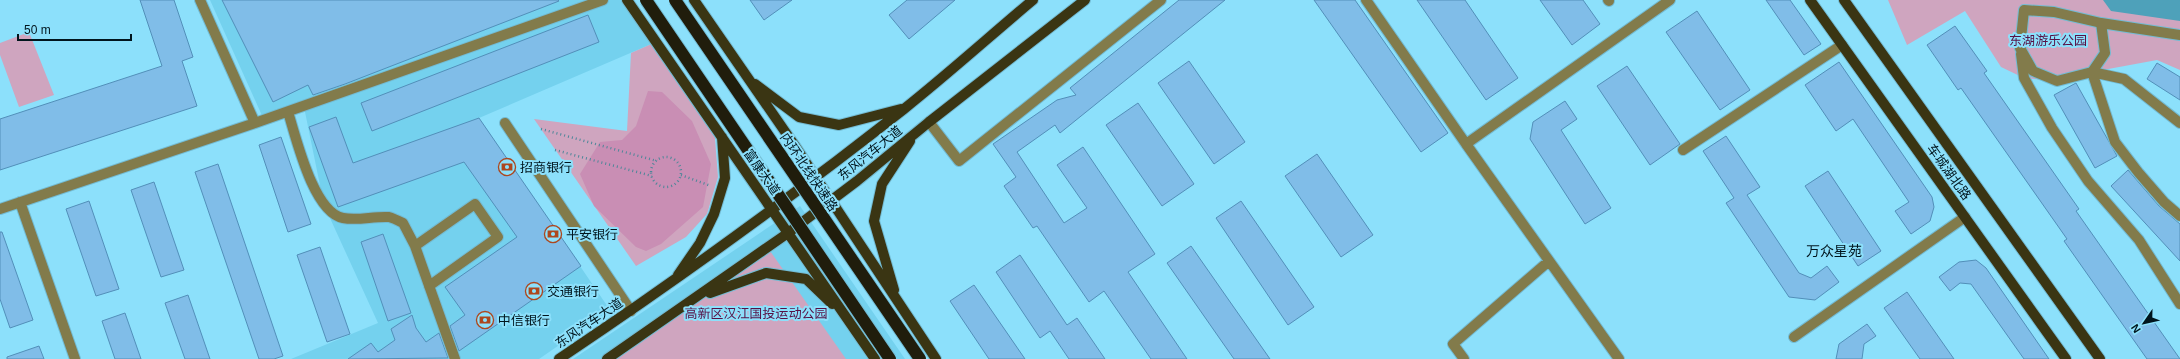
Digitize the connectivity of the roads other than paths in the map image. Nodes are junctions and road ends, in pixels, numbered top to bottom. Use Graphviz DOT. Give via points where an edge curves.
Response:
graph roads {
  1 [pos="200,0"];
  2 [pos="603,0"];
  3 [pos="626,0"];
  4 [pos="646,0"];
  5 [pos="675,0"];
  6 [pos="694,0"];
  7 [pos="1033,0"];
  8 [pos="1085,0"];
  9 [pos="1162,0"];
  10 [pos="1366,0"];
  11 [pos="1670,0"];
  12 [pos="1810,0"];
  13 [pos="1844,0"];
  14 [pos="2101,24"];
  15 [pos="2180,35"];
  16 [pos="1842,45"];
  17 [pos="2020,48"];
  18 [pos="2092,72"];
  19 [pos="748,79"];
  20 [pos="905,108"];
  21 [pos="288,112"];
  22 [pos="929,122"];
  23 [pos="256,123"];
  24 [pos="505,123"];
  25 [pos="2180,123"];
  26 [pos="914,134"];
  27 [pos="722,137"];
  28 [pos="1466,144"];
  29 [pos="1683,150"];
  30 [pos="815,177"];
  31 [pos="831,200"];
  32 [pos="20,202"];
  33 [pos="0,209"];
  34 [pos="772,210"];
  35 [pos="2180,216"];
  36 [pos="1965,217"];
  37 [pos="788,233"];
  38 [pos="415,246"];
  39 [pos="1549,261"];
  40 [pos="674,281"];
  41 [pos="429,286"];
  42 [pos="696,298"];
  43 [pos="898,301"];
  44 [pos="2180,304"];
  45 [pos="631,311"];
  46 [pos="847,318"];
  47 [pos="1794,337"];
  48 [pos="75,359"];
  49 [pos="455,359"];
  50 [pos="559,359"];
  51 [pos="606,359"];
  52 [pos="875,359"];
  53 [pos="890,359"];
  54 [pos="920,359"];
  55 [pos="936,359"];
  56 [pos="1464,359"];
  57 [pos="1619,359"];
  58 [pos="2066,359"];
  59 [pos="2100,359"];
  1 -- 23 [label="street"];
  2 -- 21 [label="street"];
  3 -- 27 [label="main road, 富康大道"];
  4 -- 53 [label="highway, bridge"];
  5 -- 54 [label="highway, 内环北线快速路, bridge"];
  6 -- 19 [label="main road"];
  7 -- 20 [label="main road, 东风汽车大道"];
  8 -- 22 [label="main road, 东风汽车大道"];
  9 -- 22 [label="street" via="959,161"];
  10 -- 28 [label="street"];
  11 -- 28 [label="street"];
  12 -- 16 [label="main road, 车城湖北路"];
  13 -- 59 [label="main road, 车城湖北路"];
  14 -- 15 [label="street"];
  14 -- 17 [label="street" via="2054,12 2024,10"];
  14 -- 18 [label="street" via="2105,53"];
  16 -- 29 [label="street"];
  16 -- 36 [label="main road, 车城湖北路"];
  17 -- 18 [label="street" via="2033,71 2057,81"];
  17 -- 44 [label="street" via="2024,78 2052,128 2088,181 2139,240"];
  18 -- 25 [label="street" via="2124,80"];
  18 -- 35 [label="street" via="2115,142 2164,202"];
  19 -- 20 [label="main road" via="799,117 838,124"];
  19 -- 30 [label="main road"];
  20 -- 30 [label="main road, 东风汽车大道"];
  21 -- 23 [label="street"];
  21 -- 38 [label="street" via="312,184 324,205 341,218 367,220 389,217 403,223"];
  22 -- 26 [label="main road, 东风汽车大道"];
  23 -- 32 [label="street"];
  24 -- 45 [label="street"];
  26 -- 31 [label="main road, 东风汽车大道"];
  26 -- 43 [label="main road" via="882,184 874,221"];
  27 -- 34 [label="main road, 富康大道"];
  27 -- 40 [label="main road" via="725,178 714,214 700,243"];
  28 -- 39 [label="street"];
  30 -- 31 [label="main road"];
  30 -- 34 [label="main road, 东风汽车大道"];
  31 -- 37 [label="main road, 东风汽车大道"];
  31 -- 43 [label="main road"];
  32 -- 33 [label="street"];
  32 -- 48 [label="street"];
  34 -- 37 [label="main road, 富康大道"];
  34 -- 40 [label="main road, 东风汽车大道"];
  36 -- 47 [label="street"];
  36 -- 58 [label="main road, 车城湖北路"];
  37 -- 42 [label="main road, 东风汽车大道"];
  37 -- 46 [label="main road, 富康大道"];
  38 -- 41 [label="street"];
  38 -- 41 [label="street" via="475,204 498,237"];
  39 -- 56 [label="street" via="1453,344"];
  39 -- 57 [label="street"];
  40 -- 45 [label="main road, 东风汽车大道"];
  41 -- 49 [label="street"];
  42 -- 46 [label="main road" via="766,273 806,279"];
  42 -- 51 [label="main road, 东风汽车大道"];
  43 -- 55 [label="main road"];
  45 -- 50 [label="main road, 东风汽车大道"];
  46 -- 52 [label="main road, 富康大道"];
}
